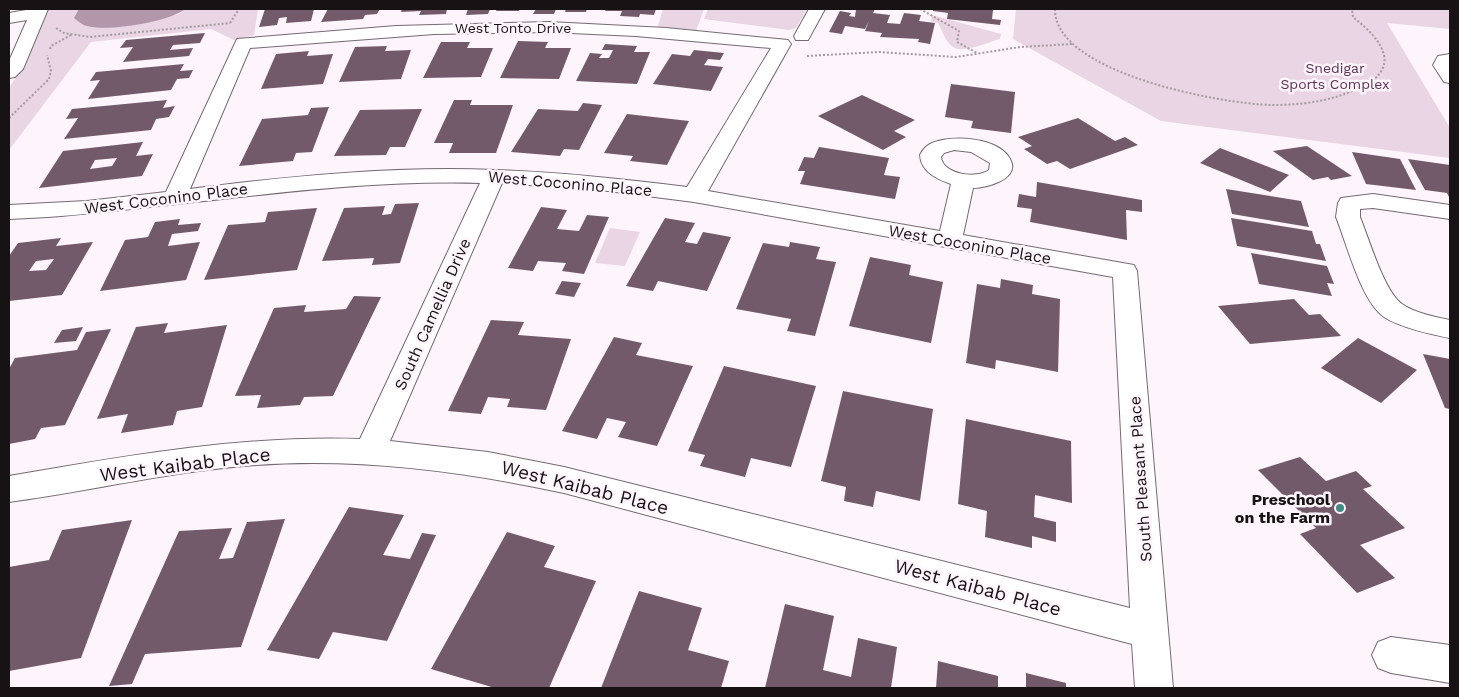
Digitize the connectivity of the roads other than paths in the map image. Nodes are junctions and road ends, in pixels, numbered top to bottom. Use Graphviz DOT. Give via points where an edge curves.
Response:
graph roads {
  1 [pos="817,9"];
  2 [pos="39,11"];
  3 [pos="9,18"];
  4 [pos="802,36"];
  5 [pos="9,73"];
  6 [pos="494,176"];
  7 [pos="963,181"];
  8 [pos="694,195"];
  9 [pos="175,197"];
  10 [pos="9,212"];
  11 [pos="1450,212"];
  12 [pos="950,240"];
  13 [pos="1125,271"];
  14 [pos="1450,329"];
  15 [pos="370,451"];
  16 [pos="9,489"];
  17 [pos="1150,631"];
  18 [pos="1391,655"];
  19 [pos="1450,664"];
  20 [pos="1154,688"];
  1 -- 4 [label="street"];
  2 -- 3 [label="street"];
  2 -- 5 [label="street" via="14,69"];
  6 -- 8 [label="street, West Coconino Place" via="562,179"];
  6 -- 9 [label="street, West Coconino Place" via="428,175 320,181"];
  6 -- 15 [label="street, South Camellia Drive"];
  7 -- 12 [label="street"];
  8 -- 9 [label="street, West Tonto Drive" via="782,44 549,27 390,31 243,43"];
  8 -- 12 [label="street, West Coconino Place"];
  9 -- 10 [label="street, West Coconino Place" via="70,209"];
  11 -- 14 [label="street" via="1373,201 1349,203 1348,217 1380,298 1394,311 1431,326"];
  12 -- 13 [label="street, West Coconino Place"];
  13 -- 17 [label="street, South Pleasant Place"];
  15 -- 16 [label="street, West Kaibab Place" via="257,453 198,459"];
  15 -- 17 [label="street, West Kaibab Place" via="491,464 564,480"];
  17 -- 20 [label="street, South Pleasant Place"];
  18 -- 19 [label="street"];
}
